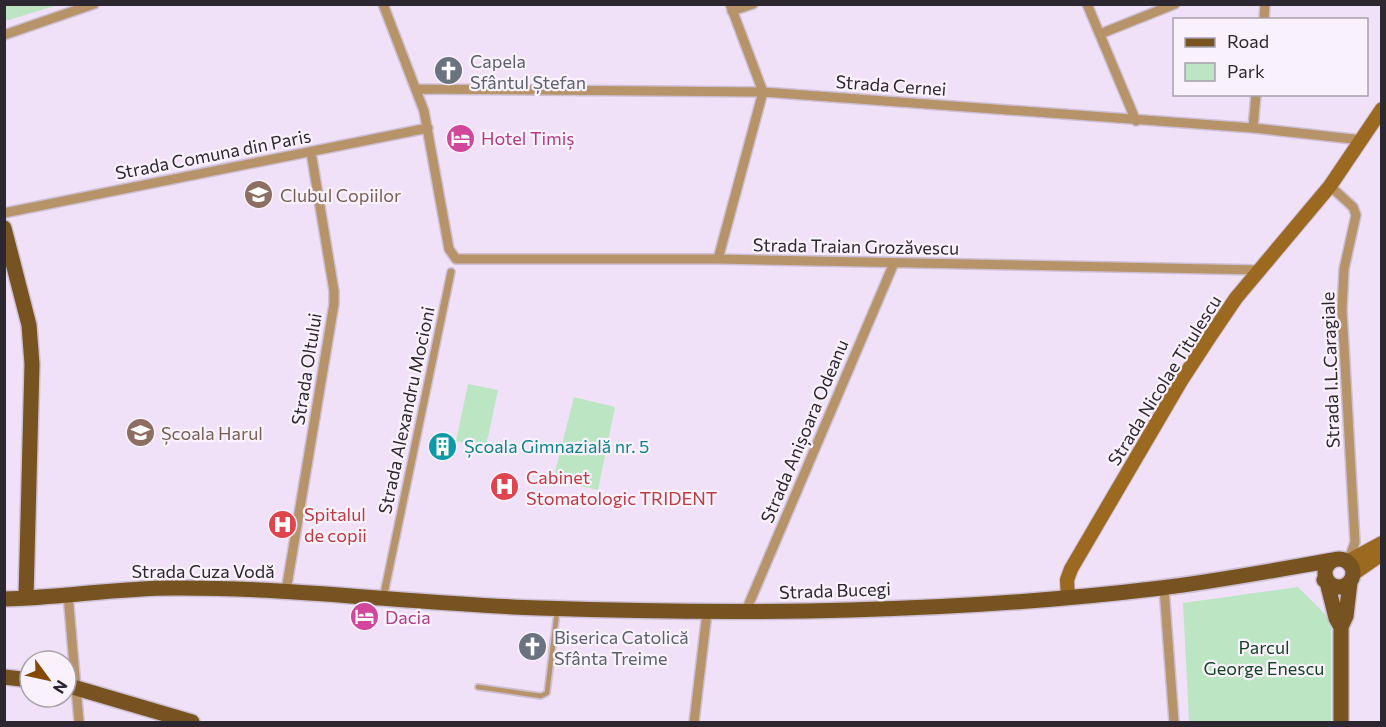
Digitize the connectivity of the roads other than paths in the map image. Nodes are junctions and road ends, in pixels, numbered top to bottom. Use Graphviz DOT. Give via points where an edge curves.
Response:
graph roads {
  1 [pos="94,4"];
  2 [pos="383,4"];
  3 [pos="753,4"];
  4 [pos="1087,4"];
  5 [pos="1175,4"];
  6 [pos="731,8"];
  7 [pos="1100,34"];
  8 [pos="4,35"];
  9 [pos="416,89"];
  10 [pos="763,92"];
  11 [pos="1256,96"];
  12 [pos="1382,109"];
  13 [pos="1136,121"];
  14 [pos="428,128"];
  15 [pos="1253,128"];
  16 [pos="1362,140"];
  17 [pos="311,152"];
  18 [pos="1330,186"];
  19 [pos="4,213"];
  20 [pos="4,228"];
  21 [pos="718,259"];
  22 [pos="894,263"];
  23 [pos="1259,270"];
  24 [pos="451,272"];
  25 [pos="1382,543"];
  26 [pos="1382,554"];
  27 [pos="1291,567"];
  28 [pos="1346,570"];
  29 [pos="1328,582"];
  30 [pos="1164,588"];
  31 [pos="286,591"];
  32 [pos="68,595"];
  33 [pos="382,595"];
  34 [pos="4,598"];
  35 [pos="26,598"];
  36 [pos="1068,598"];
  37 [pos="557,609"];
  38 [pos="745,612"];
  39 [pos="707,613"];
  40 [pos="1341,627"];
  41 [pos="70,649"];
  42 [pos="78,687"];
  43 [pos="478,687"];
  44 [pos="187,722"];
  45 [pos="694,723"];
  46 [pos="1174,723"];
  47 [pos="1341,723"];
  1 -- 8 [label="street"];
  2 -- 9 [label="street"];
  3 -- 6 [label="street"];
  4 -- 7 [label="street"];
  5 -- 7 [label="street"];
  6 -- 10 [label="street"];
  7 -- 13 [label="street"];
  9 -- 10 [label="street, Strada Cernei"];
  9 -- 14 [label="street"];
  10 -- 13 [label="street, Strada Cernei"];
  10 -- 21 [label="street"];
  11 -- 15 [label="street"];
  12 -- 16 [label="main road, Strada Nicolae Titulescu"];
  13 -- 15 [label="street, Strada Cernei"];
  14 -- 17 [label="street, Strada Comuna din Paris"];
  14 -- 21 [label="street, Strada Traian Grozăvescu" via="453,258"];
  15 -- 16 [label="street, Strada Cernei"];
  16 -- 18 [label="main road, Strada Nicolae Titulescu"];
  17 -- 19 [label="street, Strada Comuna din Paris"];
  17 -- 31 [label="street, Strada Oltului" via="334,304"];
  18 -- 23 [label="main road, Strada Nicolae Titulescu"];
  18 -- 28 [label="street, Strada I.L.Caragiale" via="1356,214 1344,269 1342,310 1355,542"];
  20 -- 35 [label="main road" via="29,325 32,364"];
  21 -- 22 [label="street, Strada Traian Grozăvescu"];
  22 -- 23 [label="street, Strada Traian Grozăvescu"];
  22 -- 38 [label="street, Strada Anișoara Odeanu"];
  23 -- 36 [label="main road, Strada Nicolae Titulescu" via="1214,330 1071,569"];
  24 -- 33 [label="street, Strada Alexandru Mocioni"];
  25 -- 28 [label="main road"];
  26 -- 28 [label="main road"];
  27 -- 28 [label="main road, Strada Bucegi"];
  27 -- 29 [label="main road, Strada Bucegi"];
  27 -- 30 [label="main road, Strada Bucegi"];
  28 -- 29 [label="main road" via="1339,587"];
  28 -- 29 [label="main road" via="1325,571"];
  28 -- 40 [label="main road" via="1346,616"];
  29 -- 40 [label="main road"];
  30 -- 36 [label="main road, Strada Bucegi"];
  30 -- 46 [label="street"];
  31 -- 32 [label="main road, Strada Cuza Vodă" via="169,588"];
  31 -- 33 [label="main road, Strada Cuza Vodă"];
  32 -- 35 [label="main road, Strada Cuza Vodă"];
  32 -- 41 [label="street"];
  33 -- 37 [label="main road, Strada Bucegi"];
  34 -- 35 [label="main road, Strada Cuza Vodă"];
  36 -- 38 [label="main road, Strada Bucegi"];
  37 -- 39 [label="main road, Strada Bucegi"];
  37 -- 43 [label="lane" via="547,693 541,696"];
  38 -- 39 [label="main road, Strada Bucegi"];
  39 -- 45 [label="street"];
  40 -- 47 [label="main road"];
  42 -- 44 [label="main road"];
}
